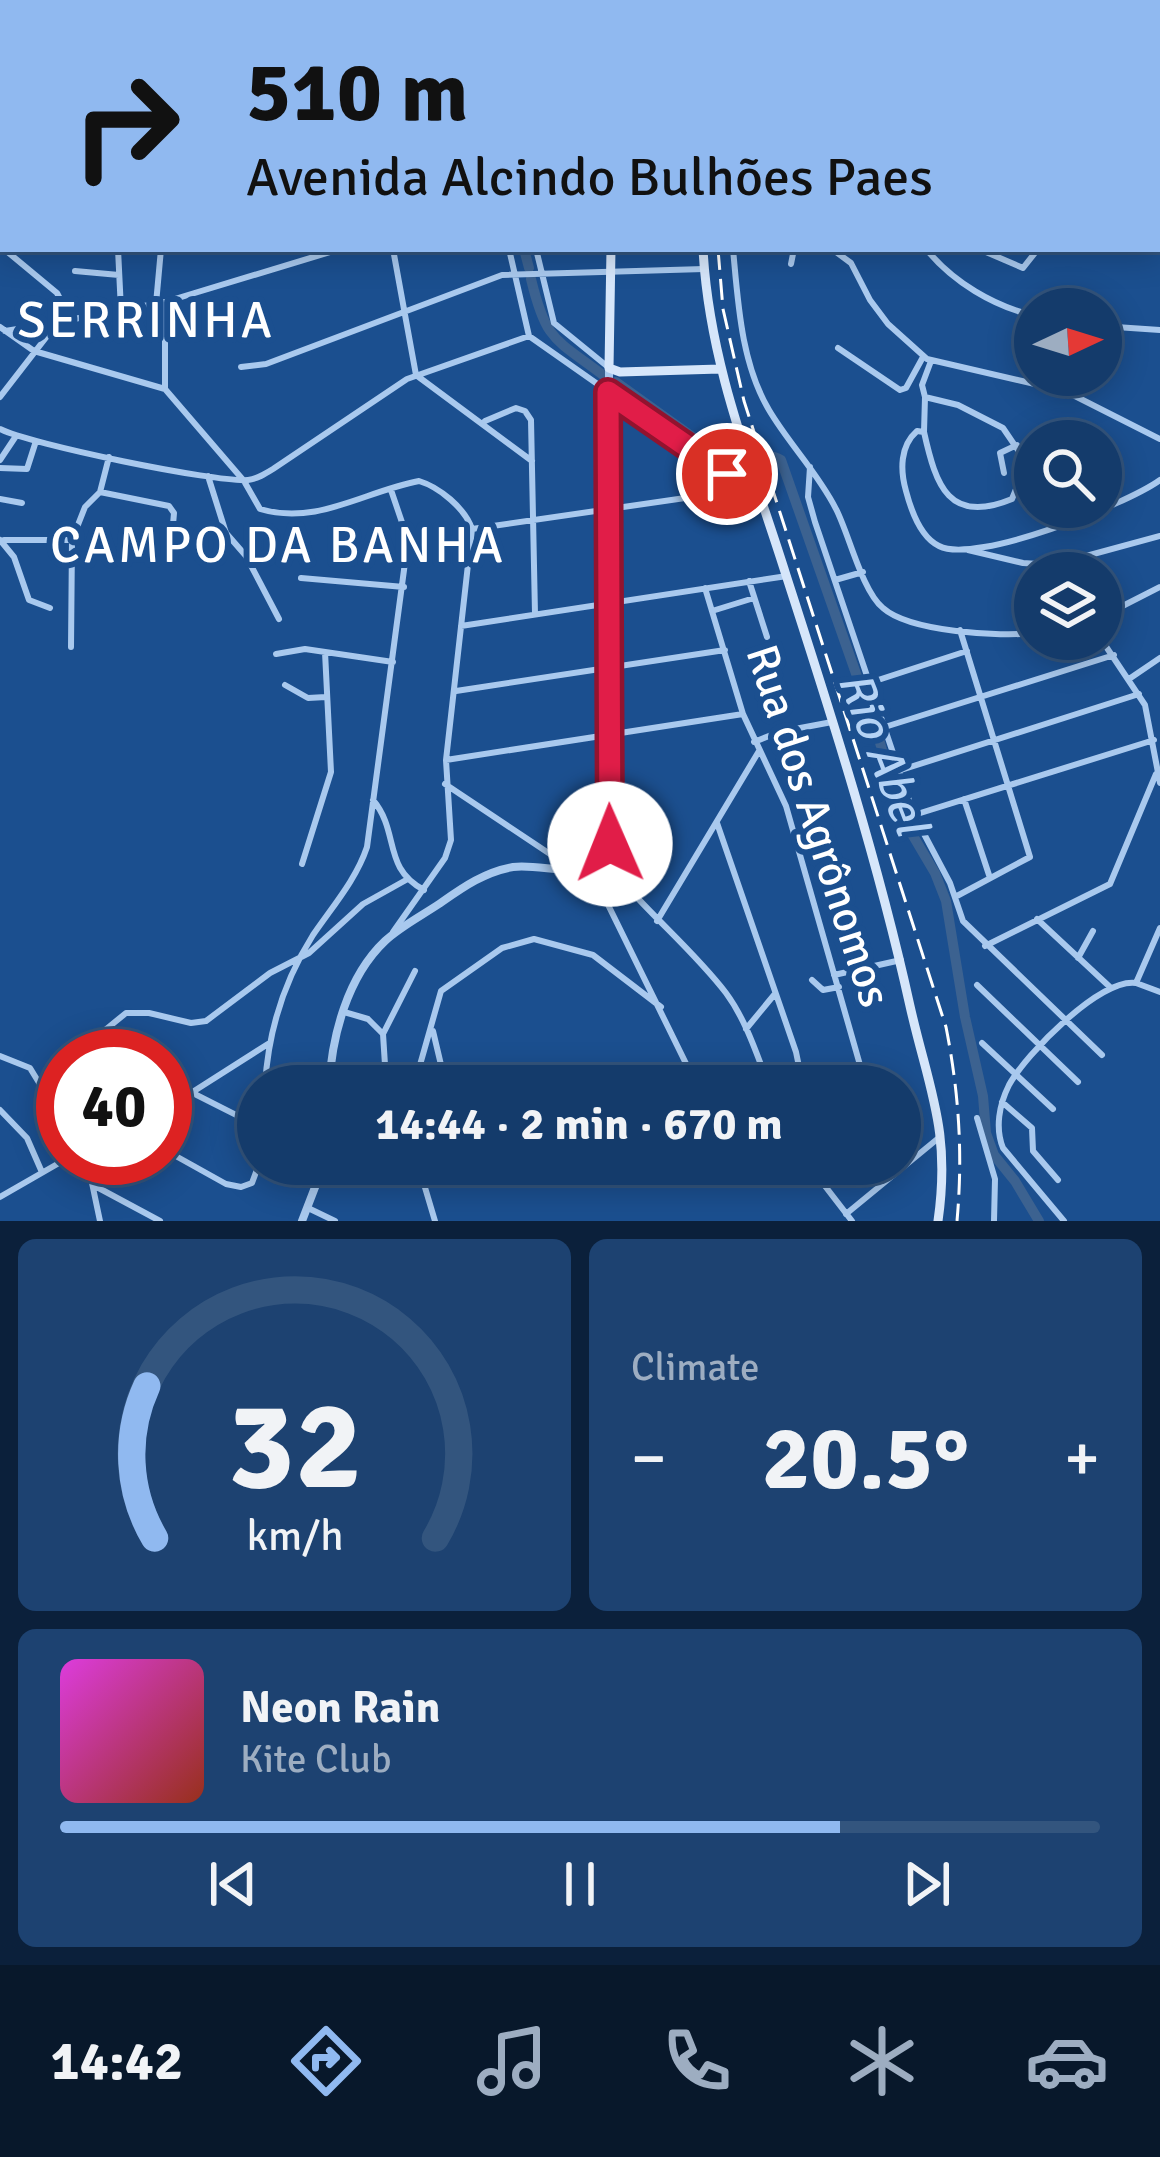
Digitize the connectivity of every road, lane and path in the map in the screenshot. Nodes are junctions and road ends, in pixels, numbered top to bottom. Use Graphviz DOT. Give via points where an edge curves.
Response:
graph roads {
  1 [pos="7,252"];
  2 [pos="118,252"];
  3 [pos="161,252"];
  4 [pos="330,252"];
  5 [pos="393,252"];
  6 [pos="510,252"];
  7 [pos="536,252"];
  8 [pos="611,252"];
  9 [pos="703,252"];
  10 [pos="733,252"];
  11 [pos="793,252"];
  12 [pos="837,252"];
  13 [pos="929,252"];
  14 [pos="987,252"];
  15 [pos="1036,252"];
  16 [pos="791,264"];
  17 [pos="704,269"];
  18 [pos="75,271"];
  19 [pos="612,271"];
  20 [pos="539,273"];
  21 [pos="519,274"];
  22 [pos="119,275"];
  23 [pos="160,303"];
  24 [pos="1014,309"];
  25 [pos="122,310"];
  26 [pos="403,310"];
  27 [pos="71,320"];
  28 [pos="58,322"];
  29 [pos="1122,327"];
  30 [pos="3,329"];
  31 [pos="1160,330"];
  32 [pos="530,336"];
  33 [pos="838,348"];
  34 [pos="34,351"];
  35 [pos="927,359"];
  36 [pos="241,367"];
  37 [pos="720,369"];
  38 [pos="609,370"];
  39 [pos="416,375"];
  40 [pos="165,389"];
  41 [pos="609,389"];
  42 [pos="0,397"];
  43 [pos="925,397"];
  44 [pos="483,422"];
  45 [pos="0,429"];
  46 [pos="924,432"];
  47 [pos="16,436"];
  48 [pos="1160,440"];
  49 [pos="35,441"];
  50 [pos="1014,441"];
  51 [pos="1014,446"];
  52 [pos="109,456"];
  53 [pos="532,461"];
  54 [pos="0,464"];
  55 [pos="810,467"];
  56 [pos="1004,473"];
  57 [pos="208,476"];
  58 [pos="1160,480"];
  59 [pos="244,481"];
  60 [pos="753,489"];
  61 [pos="391,490"];
  62 [pos="100,492"];
  63 [pos="1014,494"];
  64 [pos="0,500"];
  65 [pos="22,503"];
  66 [pos="609,508"];
  67 [pos="533,520"];
  68 [pos="472,529"];
  69 [pos="172,536"];
  70 [pos="1160,536"];
  71 [pos="72,540"];
  72 [pos="965,549"];
  73 [pos="863,572"];
  74 [pos="787,575"];
  75 [pos="301,578"];
  76 [pos="836,580"];
  77 [pos="748,581"];
  78 [pos="1160,586"];
  79 [pos="404,587"];
  80 [pos="704,588"];
  81 [pos="754,598"];
  82 [pos="609,603"];
  83 [pos="1122,606"];
  84 [pos="50,608"];
  85 [pos="712,611"];
  86 [pos="535,614"];
  87 [pos="278,619"];
  88 [pos="461,626"];
  89 [pos="960,630"];
  90 [pos="1014,634"];
  91 [pos="767,638"];
  92 [pos="71,647"];
  93 [pos="725,650"];
  94 [pos="967,651"];
  95 [pos="325,652"];
  96 [pos="276,654"];
  97 [pos="1160,658"];
  98 [pos="1098,660"];
  99 [pos="1117,660"];
  100 [pos="393,662"];
  101 [pos="609,668"];
  102 [pos="1130,679"];
  103 [pos="872,682"];
  104 [pos="285,685"];
  105 [pos="454,691"];
  106 [pos="1139,694"];
  107 [pos="982,696"];
  108 [pos="326,697"];
  109 [pos="743,714"];
  110 [pos="832,722"];
  111 [pos="887,726"];
  112 [pos="609,737"];
  113 [pos="1154,740"];
  114 [pos="995,741"];
  115 [pos="756,747"];
  116 [pos="446,760"];
  117 [pos="901,770"];
  118 [pos="1158,778"];
  119 [pos="446,784"];
  120 [pos="1009,785"];
  121 [pos="964,799"];
  122 [pos="373,800"];
  123 [pos="914,815"];
  124 [pos="717,823"];
  125 [pos="607,862"];
  126 [pos="302,864"];
  127 [pos="571,868"];
  128 [pos="591,870"];
  129 [pos="990,878"];
  130 [pos="406,880"];
  131 [pos="424,890"];
  132 [pos="955,897"];
  133 [pos="1037,919"];
  134 [pos="657,921"];
  135 [pos="1160,928"];
  136 [pos="1093,931"];
  137 [pos="387,940"];
  138 [pos="986,946"];
  139 [pos="301,958"];
  140 [pos="1078,958"];
  141 [pos="901,960"];
  142 [pos="415,970"];
  143 [pos="834,975"];
  144 [pos="812,980"];
  145 [pos="1136,983"];
  146 [pos="976,985"];
  147 [pos="838,987"];
  148 [pos="1111,988"];
  149 [pos="1160,992"];
  150 [pos="774,995"];
  151 [pos="661,1007"];
  152 [pos="344,1012"];
  153 [pos="1066,1020"];
  154 [pos="106,1029"];
  155 [pos="432,1029"];
  156 [pos="746,1029"];
  157 [pos="383,1034"];
  158 [pos="982,1043"];
  159 [pos="268,1044"];
  160 [pos="1040,1046"];
  161 [pos="1102,1055"];
  162 [pos="0,1056"];
  163 [pos="266,1065"];
  164 [pos="332,1065"];
  165 [pos="385,1065"];
  166 [pos="421,1065"];
  167 [pos="441,1065"];
  168 [pos="688,1065"];
  169 [pos="761,1065"];
  170 [pos="799,1065"];
  171 [pos="860,1065"];
  172 [pos="1016,1075"];
  173 [pos="36,1078"];
  174 [pos="1078,1082"];
  175 [pos="192,1092"];
  176 [pos="192,1093"];
  177 [pos="1002,1102"];
  178 [pos="1053,1109"];
  179 [pos="0,1110"];
  180 [pos="237,1116"];
  181 [pos="977,1118"];
  182 [pos="942,1135"];
  183 [pos="36,1160"];
  184 [pos="192,1164"];
  185 [pos="36,1175"];
  186 [pos="1058,1180"];
  187 [pos="92,1185"];
  188 [pos="96,1185"];
  189 [pos="246,1185"];
  190 [pos="316,1185"];
  191 [pos="424,1185"];
  192 [pos="826,1185"];
  193 [pos="0,1197"];
  194 [pos="308,1208"];
  195 [pos="849,1217"];
  196 [pos="100,1221"];
  197 [pos="160,1221"];
  198 [pos="302,1221"];
  199 [pos="335,1221"];
  200 [pos="435,1221"];
  201 [pos="938,1221"];
  202 [pos="994,1221"];
  203 [pos="1064,1221"];
  1 -- 27 [label="street" via="58,292"];
  2 -- 22 [label="street"];
  3 -- 23 [label="street"];
  4 -- 23 [label="street"];
  5 -- 26 [label="street"];
  6 -- 21 [label="street"];
  7 -- 20 [label="street"];
  8 -- 19 [label="main road"];
  9 -- 17 [label="main road"];
  10 -- 55 [label="street" via="753,373 765,405"];
  11 -- 16 [label="street"];
  12 -- 35 [label="street" via="878,312"];
  13 -- 24 [label="street" via="970,288"];
  14 -- 15 [label="street" via="1023,268"];
  17 -- 19 [label="street"];
  17 -- 37 [label="main road"];
  18 -- 22 [label="street"];
  19 -- 20 [label="street"];
  19 -- 38 [label="main road"];
  20 -- 21 [label="street"];
  20 -- 38 [label="street" via="554,323"];
  21 -- 26 [label="street"];
  21 -- 32 [label="street"];
  22 -- 25 [label="street"];
  23 -- 25 [label="street"];
  23 -- 40 [label="street"];
  25 -- 27 [label="street"];
  26 -- 36 [label="street"];
  26 -- 39 [label="street"];
  27 -- 28 [label="street"];
  28 -- 30 [label="street"];
  28 -- 34 [label="street"];
  29 -- 31 [label="street"];
  30 -- 34 [label="street"];
  32 -- 39 [label="street"];
  32 -- 41 [label="street"];
  33 -- 35 [label="street" via="900,390"];
  34 -- 40 [label="street"];
  34 -- 42 [label="street"];
  35 -- 43 [label="street"];
  35 -- 48 [label="street" via="1065,391"];
  37 -- 38 [label="main road"];
  37 -- 60 [label="main road"];
  38 -- 41 [label="street"];
  39 -- 44 [label="street"];
  39 -- 59 [label="street"];
  40 -- 59 [label="street"];
  41 -- 60 [label="street"];
  41 -- 66 [label="street"];
  43 -- 46 [label="street"];
  43 -- 50 [label="street" via="958,405"];
  44 -- 53 [label="street"];
  44 -- 53 [label="street" via="525,411"];
  45 -- 47 [label="street"];
  46 -- 63 [label="street" via="937,478 965,507 982,509"];
  46 -- 72 [label="street" via="912,434 902,460 913,514 933,543"];
  47 -- 49 [label="street"];
  47 -- 54 [label="street"];
  49 -- 52 [label="street"];
  49 -- 54 [label="street" via="26,470"];
  51 -- 56 [label="street" via="1000,452"];
  52 -- 57 [label="street"];
  52 -- 62 [label="street"];
  53 -- 67 [label="street"];
  55 -- 73 [label="street"];
  55 -- 76 [label="street" via="810,507"];
  57 -- 59 [label="street"];
  57 -- 87 [label="street" via="226,533 247,556"];
  58 -- 72 [label="street" via="1087,517"];
  59 -- 61 [label="street" via="270,512 335,509"];
  60 -- 66 [label="street"];
  60 -- 74 [label="main road"];
  61 -- 68 [label="street" via="424,482"];
  61 -- 79 [label="street" via="408,536"];
  62 -- 69 [label="street" via="169,506"];
  62 -- 71 [label="street"];
  64 -- 65 [label="street"];
  66 -- 67 [label="street"];
  66 -- 82 [label="street"];
  67 -- 68 [label="street"];
  67 -- 86 [label="street"];
  68 -- 88 [label="street"];
  70 -- 72 [label="street" via="1053,566"];
  71 -- 84 [label="street" via="0,540 26,596"];
  71 -- 92 [label="street"];
  73 -- 76 [label="street"];
  73 -- 89 [label="street" via="879,605 895,616"];
  74 -- 77 [label="street"];
  74 -- 110 [label="main road"];
  75 -- 79 [label="street"];
  76 -- 103 [label="street"];
  77 -- 80 [label="street"];
  77 -- 81 [label="street"];
  78 -- 83 [label="street"];
  79 -- 100 [label="street"];
  80 -- 82 [label="street"];
  80 -- 85 [label="street, Rua dos Agrônomos"];
  81 -- 85 [label="street"];
  81 -- 91 [label="street"];
  82 -- 86 [label="street"];
  82 -- 101 [label="street"];
  85 -- 93 [label="street, Rua dos Agrônomos"];
  86 -- 88 [label="street"];
  88 -- 105 [label="street"];
  89 -- 90 [label="street"];
  89 -- 94 [label="street"];
  93 -- 101 [label="street"];
  93 -- 109 [label="street, Rua dos Agrônomos"];
  94 -- 103 [label="street"];
  94 -- 107 [label="street"];
  95 -- 96 [label="street"];
  95 -- 100 [label="street"];
  95 -- 108 [label="street"];
  97 -- 102 [label="street"];
  98 -- 107 [label="street"];
  99 -- 102 [label="street"];
  100 -- 122 [label="street"];
  101 -- 105 [label="street"];
  101 -- 112 [label="street"];
  102 -- 106 [label="street"];
  103 -- 111 [label="street"];
  104 -- 108 [label="street" via="308,698"];
  105 -- 116 [label="street"];
  106 -- 113 [label="street"];
  106 -- 114 [label="street"];
  107 -- 111 [label="street"];
  107 -- 114 [label="street"];
  108 -- 126 [label="street" via="331,772"];
  109 -- 112 [label="street"];
  109 -- 115 [label="street, Rua dos Agrônomos"];
  110 -- 115 [label="street" via="779,732"];
  110 -- 141 [label="main road"];
  111 -- 117 [label="street"];
  112 -- 116 [label="street"];
  112 -- 125 [label="street"];
  113 -- 118 [label="street"];
  113 -- 120 [label="street"];
  114 -- 117 [label="street"];
  114 -- 120 [label="street"];
  115 -- 124 [label="street"];
  115 -- 143 [label="street, Rua dos Agrônomos" via="786,806"];
  116 -- 119 [label="street"];
  117 -- 123 [label="street"];
  118 -- 133 [label="street" via="1113,880"];
  119 -- 127 [label="street"];
  119 -- 131 [label="street" via="451,840"];
  120 -- 121 [label="street"];
  120 -- 129 [label="street" via="1030,857"];
  121 -- 123 [label="street"];
  121 -- 129 [label="street"];
  122 -- 130 [label="street"];
  122 -- 139 [label="street" via="365,852"];
  123 -- 132 [label="street"];
  124 -- 134 [label="street"];
  124 -- 150 [label="street"];
  125 -- 128 [label="street"];
  125 -- 134 [label="street"];
  127 -- 128 [label="street"];
  127 -- 137 [label="street" via="495,871"];
  128 -- 151 [label="street"];
  129 -- 132 [label="street"];
  130 -- 131 [label="street"];
  130 -- 139 [label="street" via="363,904"];
  131 -- 137 [label="street"];
  132 -- 138 [label="street" via="963,921"];
  133 -- 138 [label="street"];
  133 -- 140 [label="street"];
  134 -- 156 [label="street" via="718,983"];
  135 -- 145 [label="street"];
  136 -- 140 [label="street"];
  137 -- 152 [label="street" via="358,976"];
  138 -- 153 [label="street"];
  139 -- 154 [label="street" via="204,1022 126,1013"];
  139 -- 159 [label="street"];
  140 -- 148 [label="street"];
  141 -- 143 [label="street"];
  141 -- 182 [label="main road"];
  142 -- 157 [label="street"];
  143 -- 147 [label="street, Rua dos Agrônomos"];
  144 -- 147 [label="street" via="823,990"];
  145 -- 148 [label="street"];
  145 -- 149 [label="street"];
  146 -- 160 [label="street"];
  147 -- 171 [label="street, Rua dos Agrônomos"];
  148 -- 153 [label="street"];
  150 -- 156 [label="street"];
  150 -- 170 [label="street"];
  151 -- 155 [label="street" via="593,955 526,939 447,985"];
  151 -- 168 [label="street"];
  152 -- 157 [label="street"];
  152 -- 164 [label="street"];
  153 -- 160 [label="street"];
  153 -- 161 [label="street"];
  155 -- 166 [label="street"];
  155 -- 167 [label="street"];
  156 -- 169 [label="street"];
  157 -- 165 [label="street"];
  158 -- 172 [label="street"];
  159 -- 163 [label="street"];
  159 -- 175 [label="street"];
  160 -- 172 [label="street"];
  160 -- 174 [label="street"];
  162 -- 173 [label="street" via="23,1062"];
  172 -- 177 [label="street"];
  172 -- 178 [label="street"];
  176 -- 180 [label="street"];
  177 -- 186 [label="street" via="1032,1128 1033,1151"];
  177 -- 203 [label="street" via="1003,1148"];
  179 -- 183 [label="street"];
  181 -- 202 [label="street" via="995,1179"];
  182 -- 195 [label="street"];
  182 -- 201 [label="main road"];
  184 -- 189 [label="street" via="234,1187"];
  185 -- 193 [label="street"];
  187 -- 196 [label="street"];
  188 -- 197 [label="street"];
  190 -- 194 [label="street"];
  191 -- 200 [label="street"];
  192 -- 195 [label="street"];
  194 -- 198 [label="street"];
  194 -- 199 [label="street"];
}
